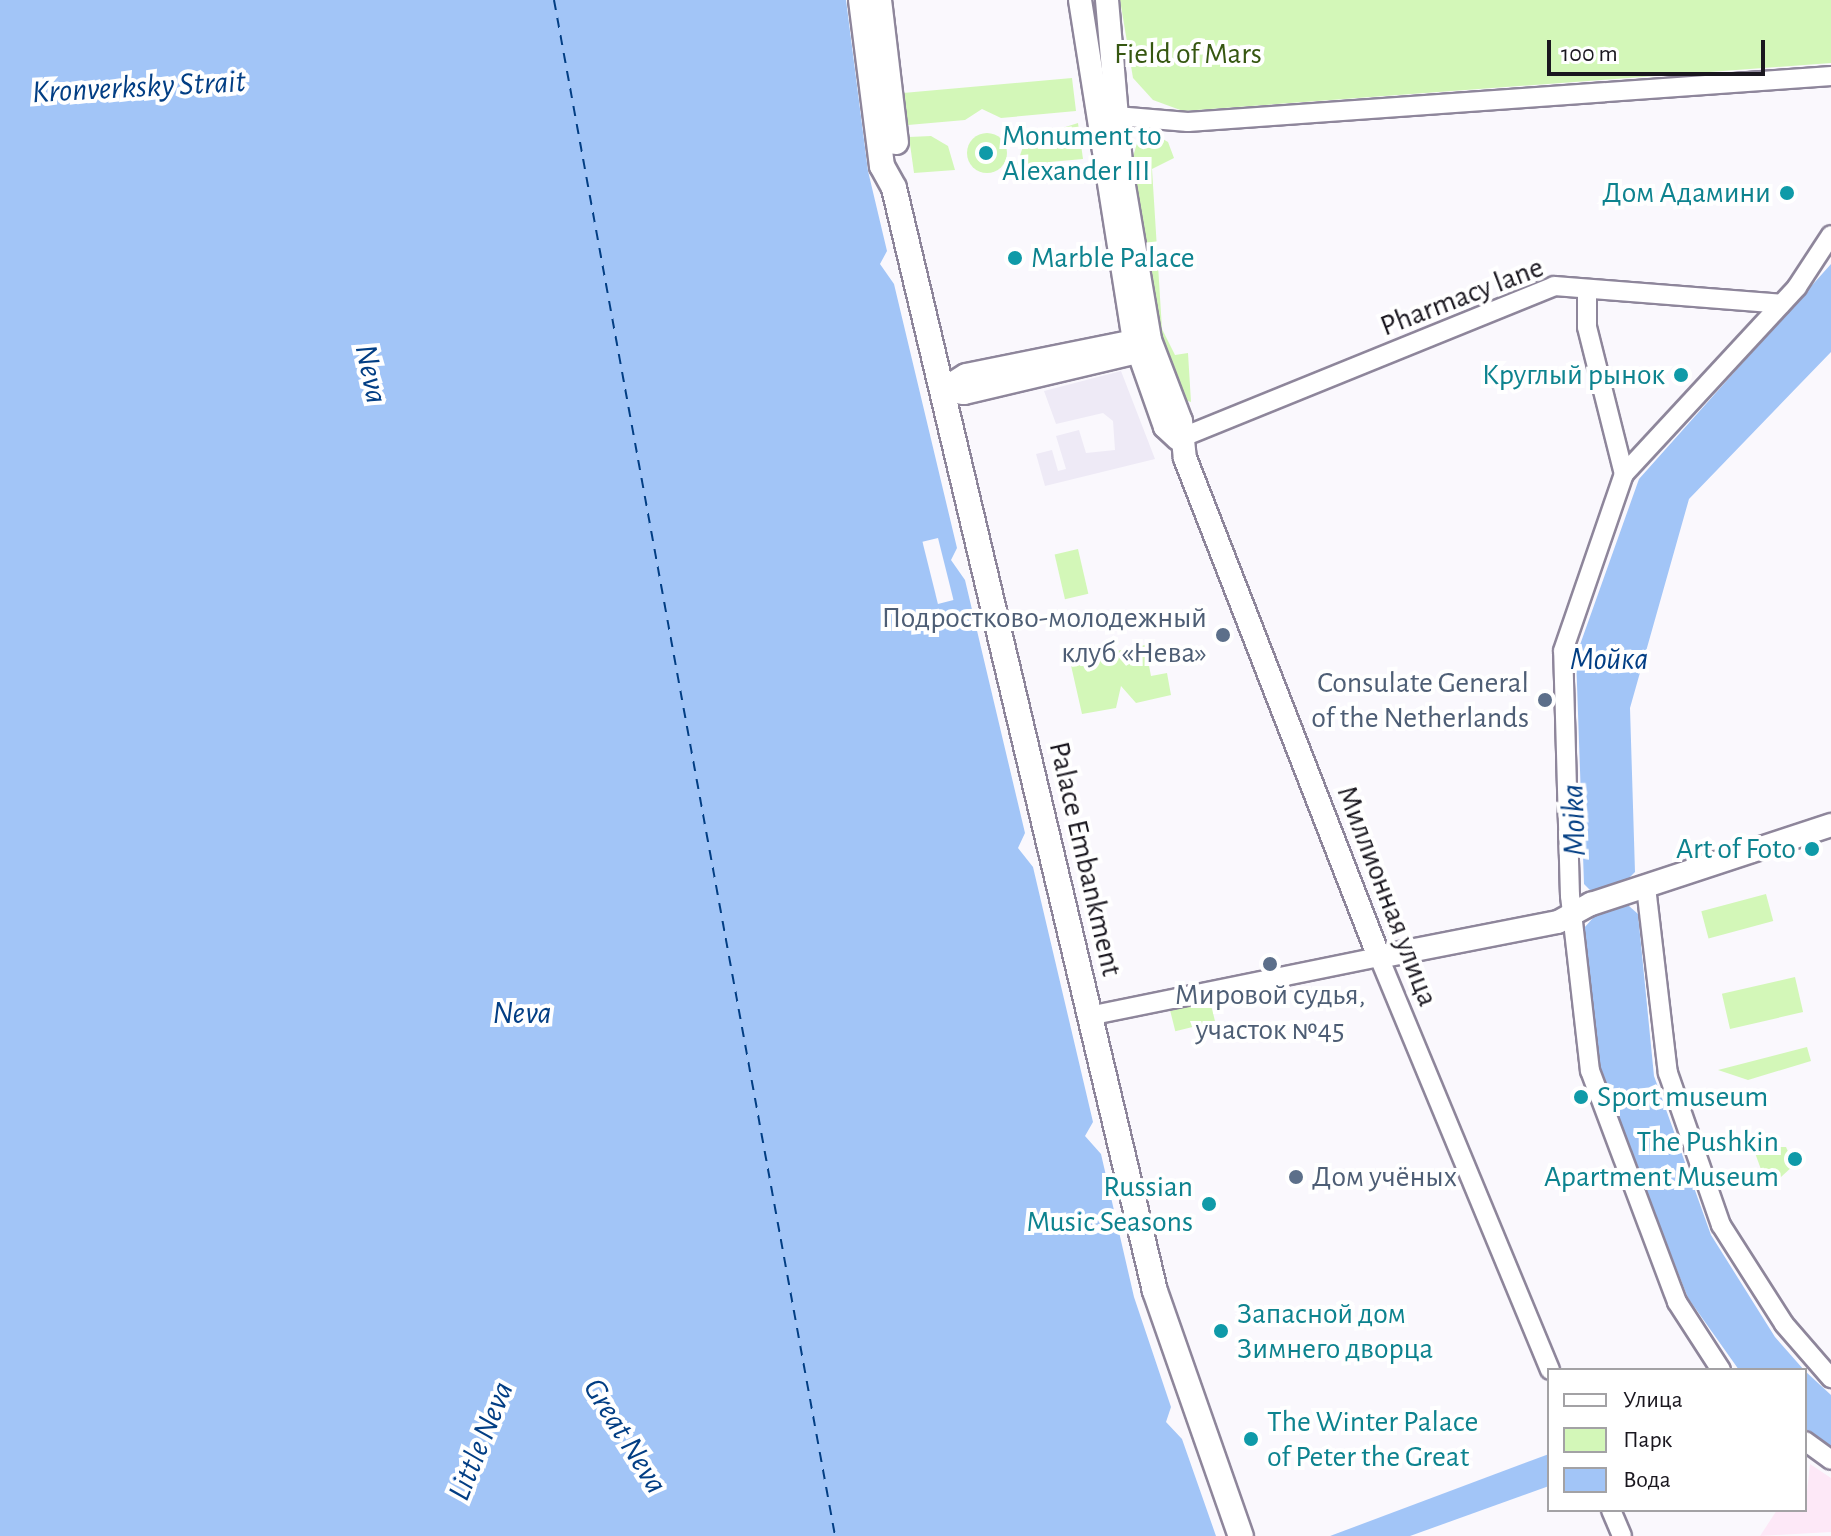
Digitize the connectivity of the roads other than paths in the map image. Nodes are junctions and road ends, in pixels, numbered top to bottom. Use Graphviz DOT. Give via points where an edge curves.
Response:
graph roads {
  1 [pos="861,0"];
  2 [pos="879,0"];
  3 [pos="1080,0"];
  4 [pos="1107,0"];
  5 [pos="1831,76"];
  6 [pos="1107,114"];
  7 [pos="894,188"];
  8 [pos="1831,235"];
  9 [pos="1587,289"];
  10 [pos="1781,304"];
  11 [pos="1140,343"];
  12 [pos="942,390"];
  13 [pos="1178,439"];
  14 [pos="1624,474"];
  15 [pos="1831,825"];
  16 [pos="1638,890"];
  17 [pos="1581,909"];
  18 [pos="1379,957"];
  19 [pos="1089,1016"];
  20 [pos="1549,1368"];
  21 [pos="1720,1368"];
  22 [pos="1831,1378"];
  23 [pos="1807,1442"];
  24 [pos="1831,1460"];
  25 [pos="1612,1512"];
  26 [pos="1241,1536"];
  27 [pos="1622,1536"];
  1 -- 7 [label="main road, Palace Embankment" via="882,166"];
  2 -- 7 [label="main road" via="898,165"];
  3 -- 6 [label="street, Миллионная улица"];
  4 -- 6 [label="street, Миллионная улица"];
  5 -- 6 [label="street" via="1188,122"];
  6 -- 11 [label="street, Миллионная улица"];
  7 -- 12 [label="main road, Palace Embankment"];
  8 -- 10 [label="street"];
  9 -- 10 [label="street, Pharmacy lane"];
  9 -- 13 [label="street, Pharmacy lane" via="1554,286"];
  9 -- 14 [label="street" via="1587,327"];
  10 -- 14 [label="street"];
  11 -- 12 [label="street" via="964,393"];
  11 -- 13 [label="street, Миллионная улица" via="1181,421"];
  12 -- 19 [label="main road, Palace Embankment"];
  13 -- 18 [label="street, Миллионная улица"];
  14 -- 17 [label="street" via="1563,651"];
  15 -- 16 [label="street"];
  16 -- 17 [label="street"];
  16 -- 22 [label="street" via="1668,1073 1721,1225 1784,1324"];
  17 -- 18 [label="street"];
  17 -- 21 [label="street" via="1596,1089 1677,1302"];
  18 -- 19 [label="street"];
  18 -- 20 [label="street, Миллионная улица"];
  19 -- 26 [label="main road, Palace Embankment" via="1155,1291"];
  23 -- 24 [label="street"];
  25 -- 27 [label="street"];
}
